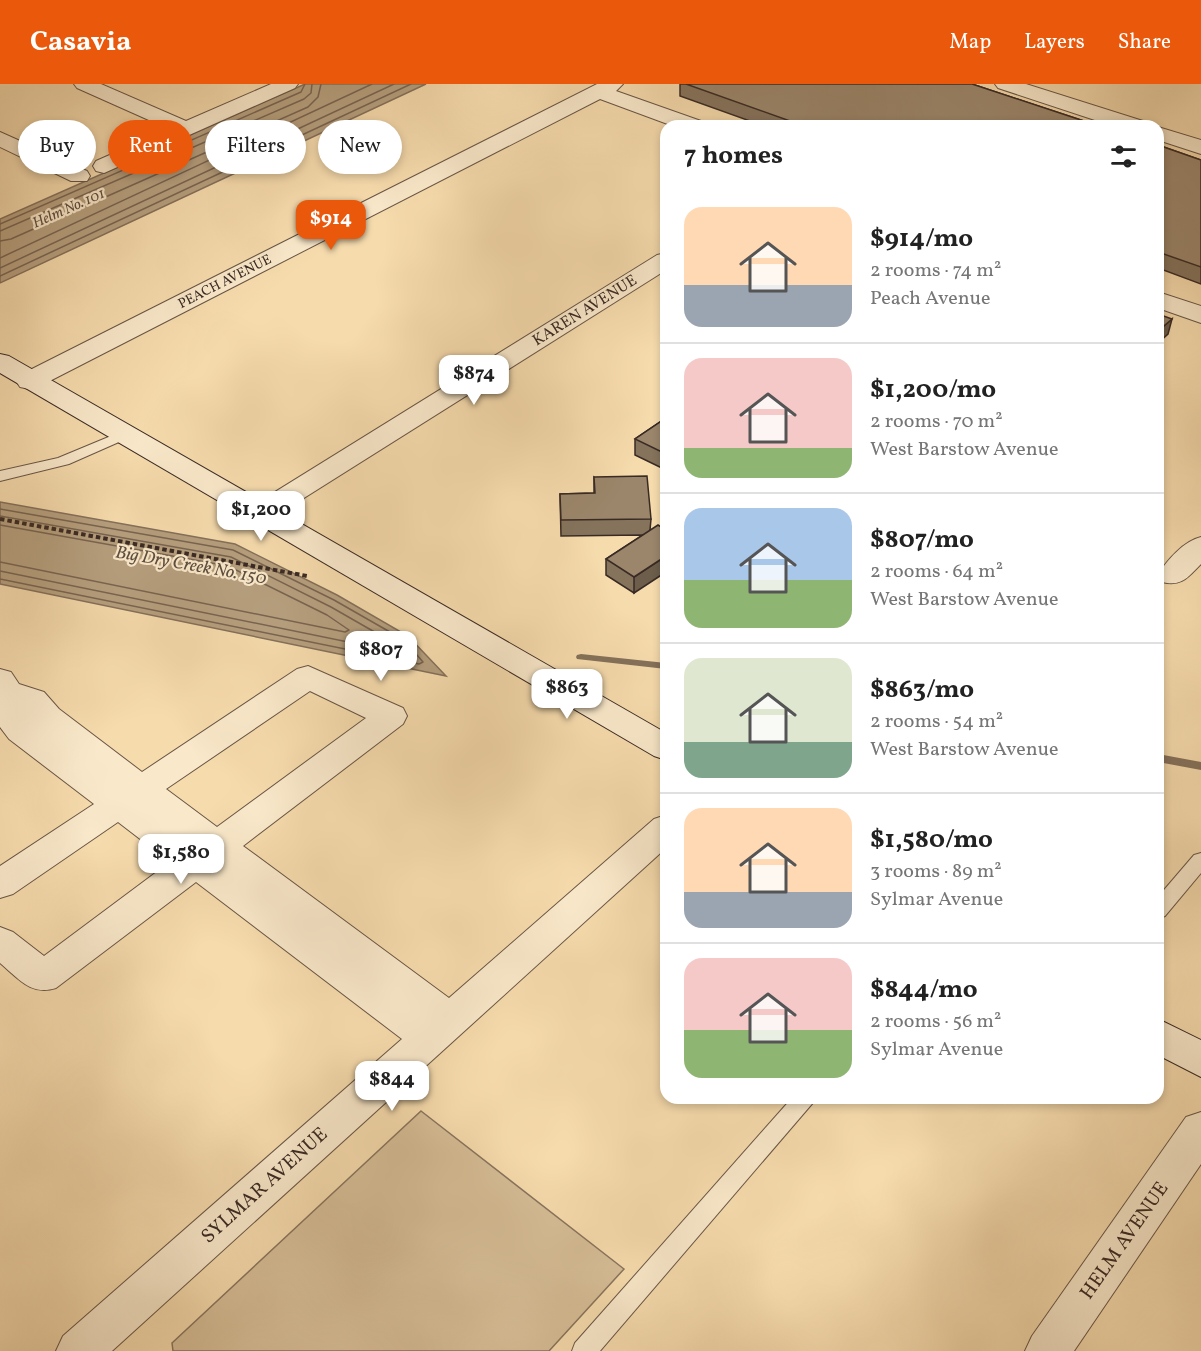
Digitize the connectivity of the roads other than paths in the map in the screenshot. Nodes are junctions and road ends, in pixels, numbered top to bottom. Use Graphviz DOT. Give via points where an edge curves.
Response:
graph roads {
  1 [pos="84,84"];
  2 [pos="288,84"];
  3 [pos="1005,84"];
  4 [pos="607,88"];
  5 [pos="166,120"];
  6 [pos="679,120"];
  7 [pos="1117,120"];
  8 [pos="193,126"];
  9 [pos="1164,135"];
  10 [pos="0,139"];
  11 [pos="18,147"];
  12 [pos="1201,147"];
  13 [pos="18,154"];
  14 [pos="0,162"];
  15 [pos="108,163"];
  16 [pos="104,165"];
  17 [pos="75,174"];
  18 [pos="79,176"];
  19 [pos="660,264"];
  20 [pos="1164,301"];
  21 [pos="1201,315"];
  22 [pos="0,362"];
  23 [pos="29,381"];
  24 [pos="123,435"];
  25 [pos="0,476"];
  26 [pos="259,514"];
  27 [pos="1201,546"];
  28 [pos="1173,575"];
  29 [pos="4,686"];
  30 [pos="660,745"];
  31 [pos="129,796"];
  32 [pos="660,833"];
  33 [pos="205,854"];
  34 [pos="1201,860"];
  35 [pos="0,884"];
  36 [pos="1164,904"];
  37 [pos="0,942"];
  38 [pos="441,1030"];
  39 [pos="1164,1038"];
  40 [pos="1201,1060"];
  41 [pos="801,1104"];
  42 [pos="1201,1130"];
  43 [pos="82,1350"];
  44 [pos="585,1351"];
  45 [pos="1048,1351"];
  1 -- 5 [label="street"];
  2 -- 8 [label="street"];
  3 -- 7 [label="street"];
  4 -- 6 [label="street"];
  4 -- 23 [label="street, PEACH AVENUE"];
  9 -- 12 [label="street"];
  10 -- 11 [label="street"];
  13 -- 14 [label="street"];
  15 -- 16 [label="street"];
  17 -- 18 [label="street"];
  19 -- 26 [label="street, KAREN AVENUE"];
  20 -- 21 [label="street"];
  22 -- 23 [label="street"];
  23 -- 24 [label="street"];
  24 -- 25 [label="lane" via="48,468"];
  24 -- 26 [label="street"];
  26 -- 30 [label="street"];
  27 -- 28 [label="street"];
  29 -- 31 [label="street" via="6,712 21,731"];
  31 -- 33 [label="street"];
  31 -- 33 [label="street" via="308,677 391,716"];
  31 -- 35 [label="street"];
  32 -- 38 [label="street, SYLMAR AVENUE"];
  33 -- 37 [label="street" via="43,977"];
  33 -- 38 [label="street"];
  34 -- 36 [label="lane"];
  38 -- 43 [label="street, SYLMAR AVENUE"];
  39 -- 40 [label="street"];
  41 -- 44 [label="lane"];
  42 -- 45 [label="street, HELM AVENUE"];
}
